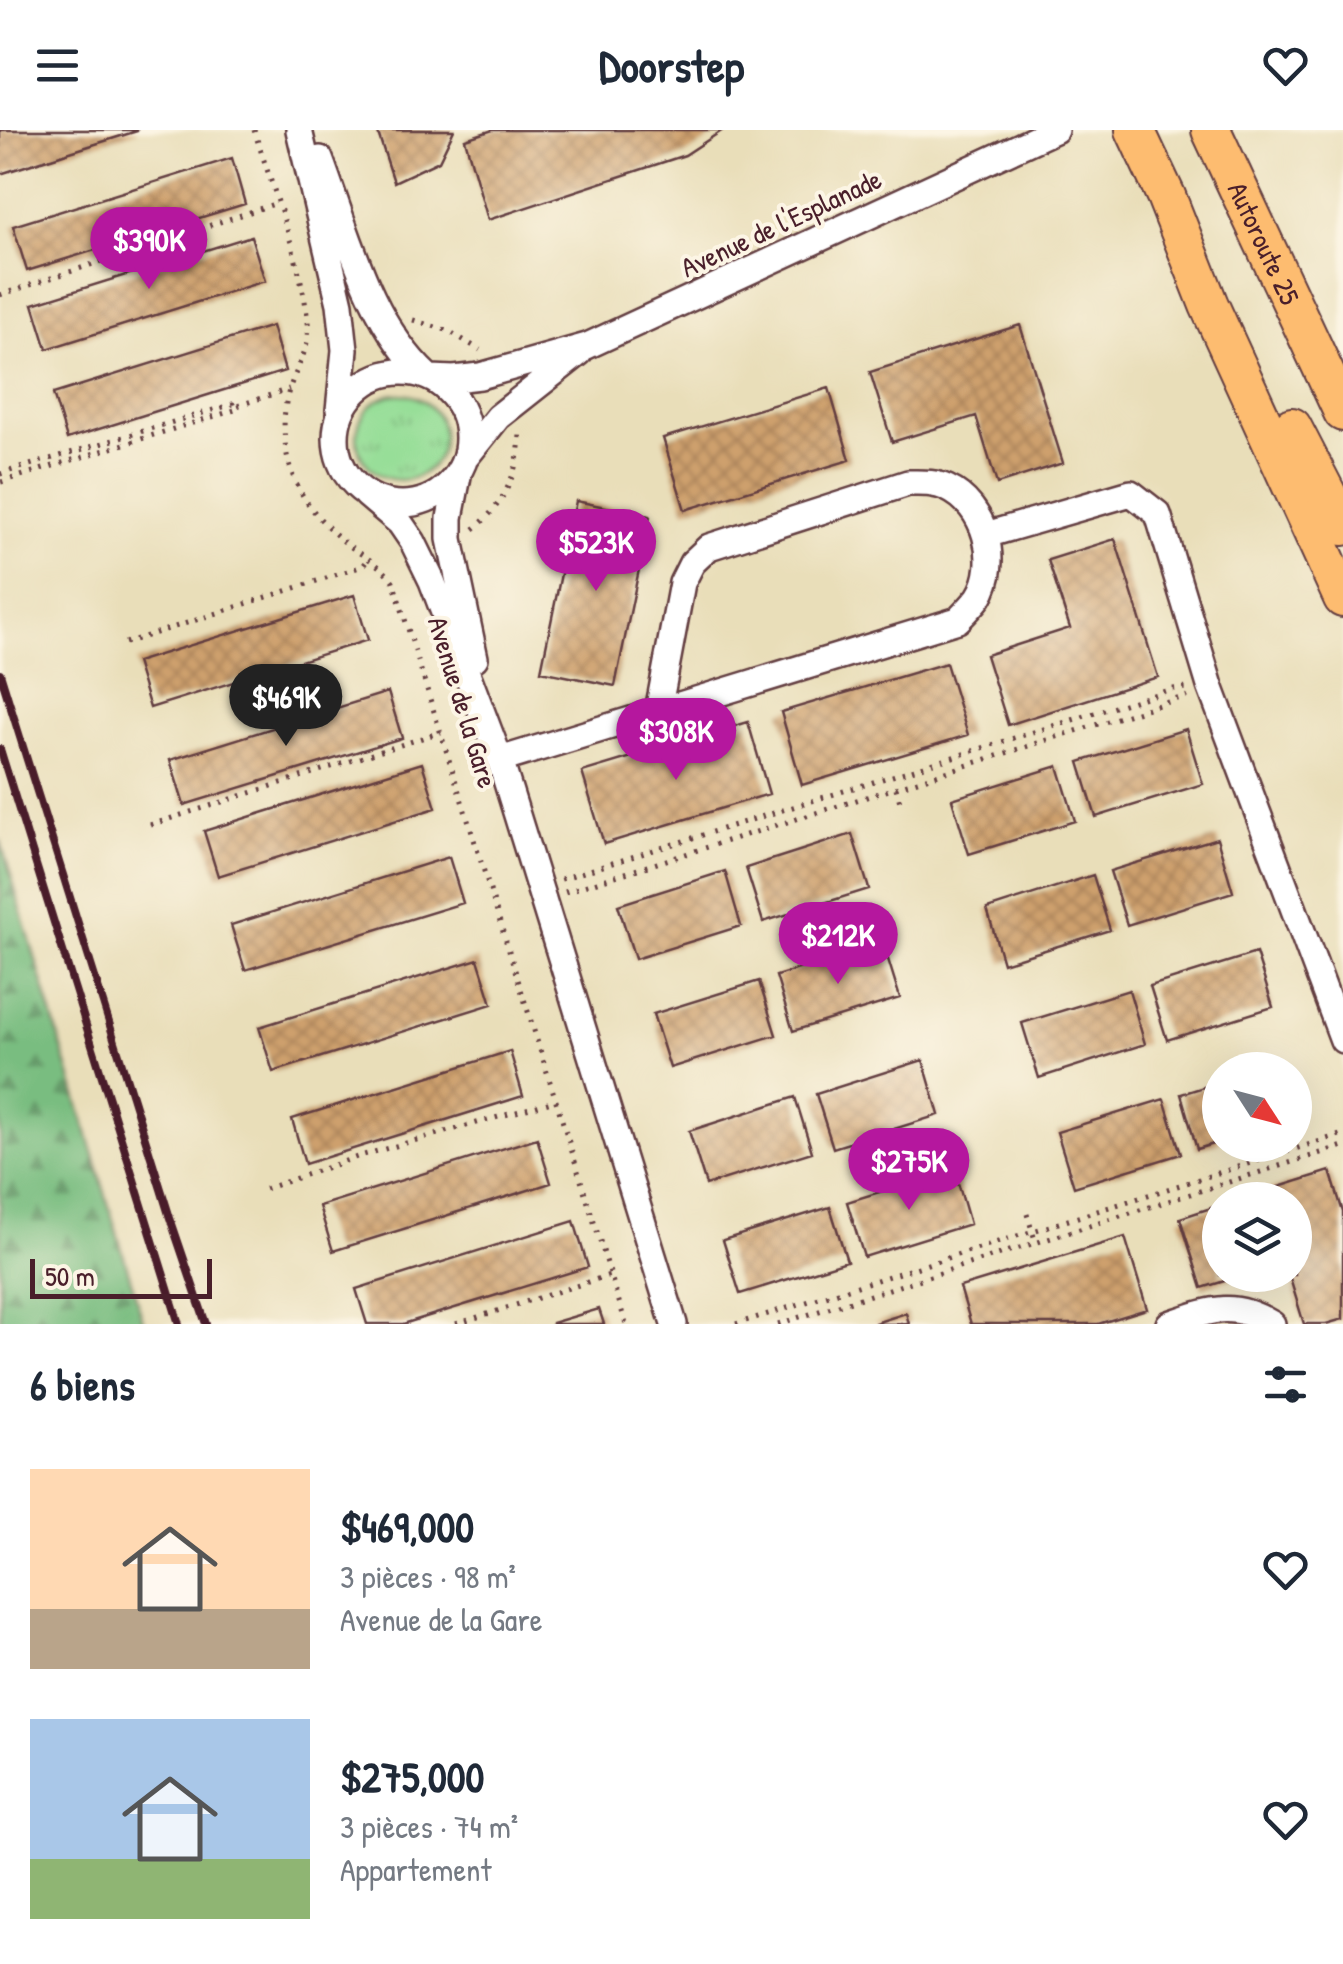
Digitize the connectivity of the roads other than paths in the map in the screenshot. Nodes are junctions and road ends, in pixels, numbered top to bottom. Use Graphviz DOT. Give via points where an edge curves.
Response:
graph roads {
  1 [pos="299,130"];
  2 [pos="309,130"];
  3 [pos="1055,130"];
  4 [pos="1135,130"];
  5 [pos="1211,130"];
  6 [pos="1166,196"];
  7 [pos="587,346"];
  8 [pos="429,377"];
  9 [pos="1343,412"];
  10 [pos="337,432"];
  11 [pos="462,463"];
  12 [pos="367,495"];
  13 [pos="1343,526"];
  14 [pos="986,535"];
  15 [pos="1343,598"];
  16 [pos="658,711"];
  17 [pos="500,760"];
  18 [pos="1343,1040"];
  19 [pos="674,1324"];
  20 [pos="1170,1324"];
  21 [pos="1272,1324"];
  1 -- 10 [label="street" via="344,335"];
  2 -- 8 [label="street" via="383,322"];
  3 -- 7 [label="street, Avenue de l'Esplanade"];
  4 -- 6 [label="highway"];
  5 -- 9 [label="highway, Autoroute 25"];
  6 -- 13 [label="highway"];
  6 -- 15 [label="highway"];
  7 -- 8 [label="street, Avenue de l'Esplanade" via="480,376"];
  7 -- 11 [label="street, Avenue de l'Esplanade" via="498,418"];
  8 -- 10 [label="street" via="396,371 376,376 350,398"];
  8 -- 11 [label="street" via="449,392 464,417"];
  10 -- 12 [label="street" via="342,466"];
  11 -- 12 [label="street" via="446,486 422,501 397,504"];
  11 -- 17 [label="street, Avenue de la Gare" via="450,518 452,556"];
  12 -- 17 [label="street, Avenue de la Gare" via="414,542"];
  14 -- 16 [label="street" via="986,582 958,620"];
  14 -- 16 [label="street" via="951,490 908,483 709,547 682,583"];
  14 -- 18 [label="street" via="1131,493 1158,514 1219,713"];
  16 -- 17 [label="street"];
  17 -- 19 [label="street, Avenue de la Gare"];
  20 -- 21 [label="street" via="1221,1308 1251,1312"];
}
